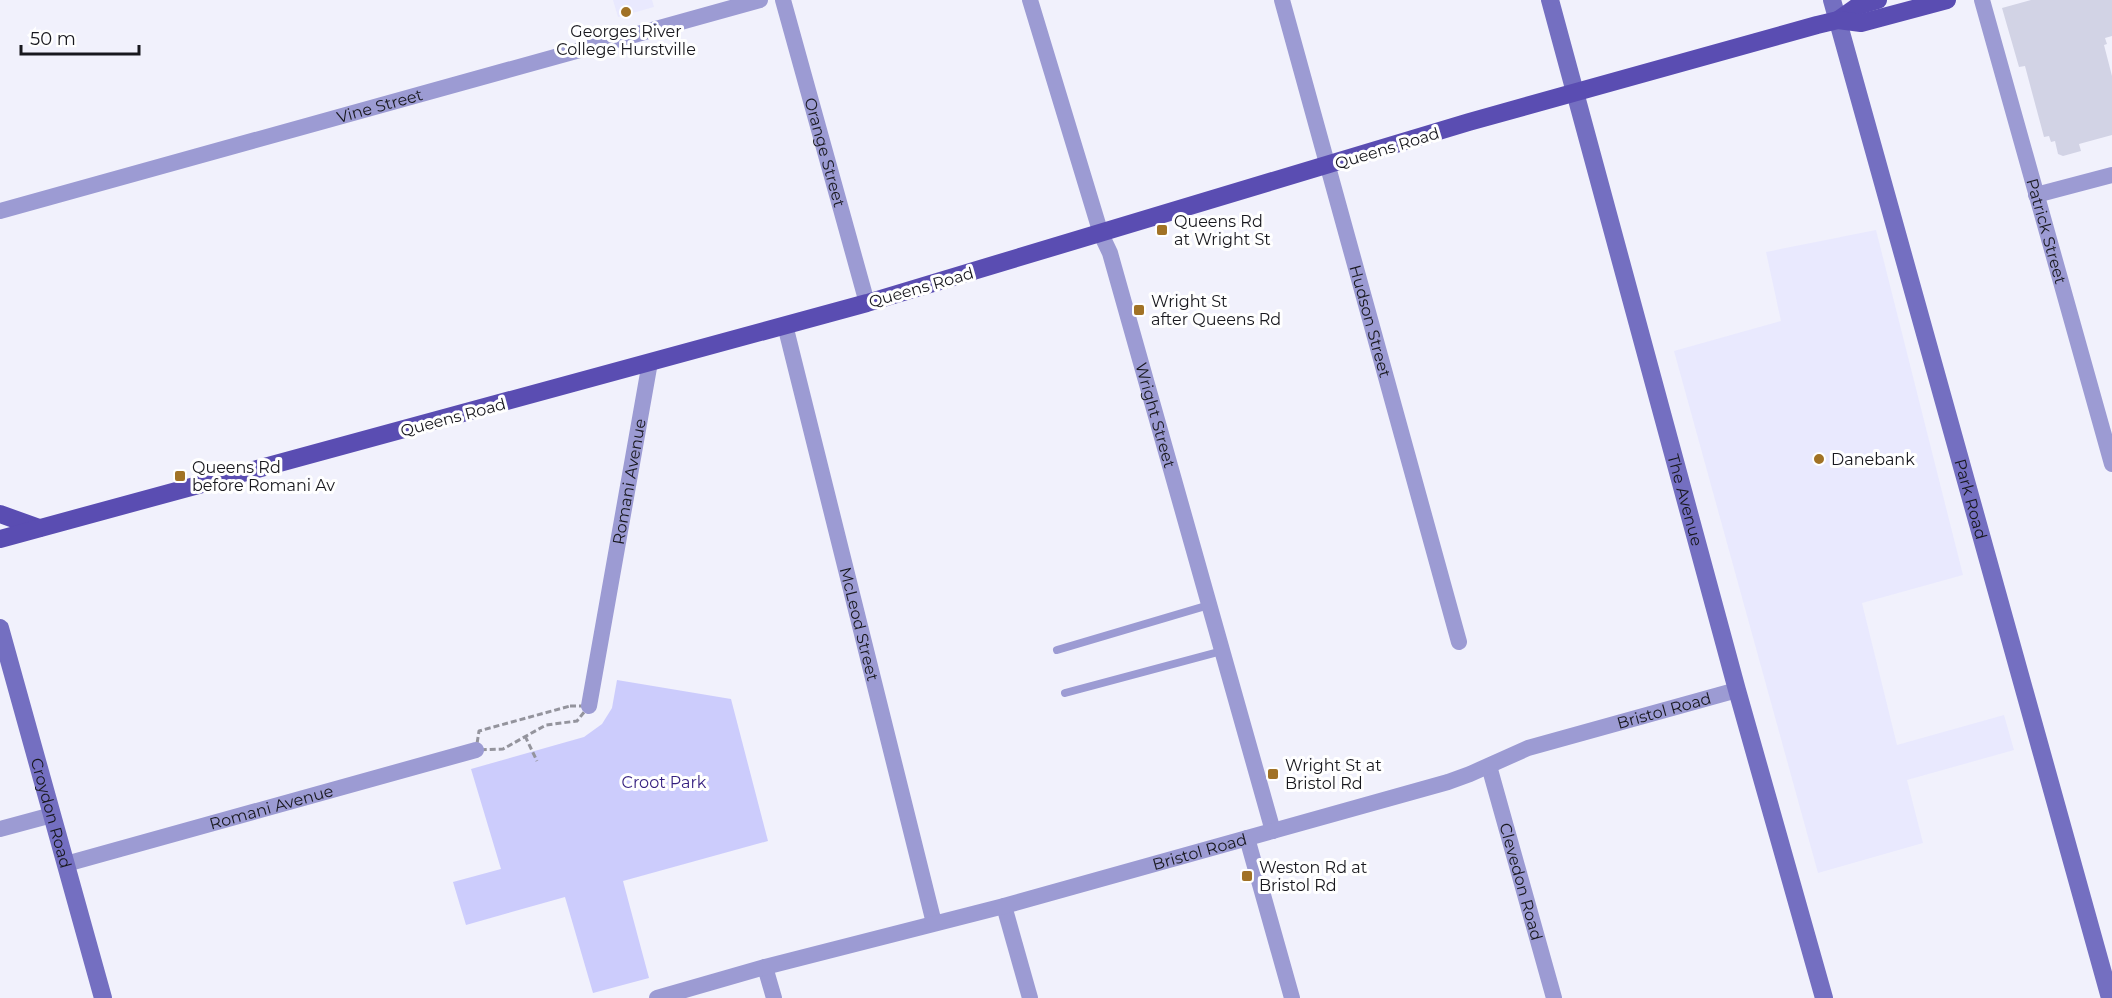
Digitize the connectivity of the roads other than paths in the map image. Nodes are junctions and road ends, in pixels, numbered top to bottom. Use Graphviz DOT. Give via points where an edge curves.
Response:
graph roads {
  1 [pos="760,0"];
  2 [pos="783,0"];
  3 [pos="1030,0"];
  4 [pos="1282,0"];
  5 [pos="1550,0"];
  6 [pos="1832,0"];
  7 [pos="1878,0"];
  8 [pos="1947,0"];
  9 [pos="1982,0"];
  10 [pos="1838,20"];
  11 [pos="1575,93"];
  12 [pos="1328,166"];
  13 [pos="2112,175"];
  14 [pos="2036,195"];
  15 [pos="0,211"];
  16 [pos="1101,234"];
  17 [pos="867,303"];
  18 [pos="785,326"];
  19 [pos="650,362"];
  20 [pos="2107,424"];
  21 [pos="2112,464"];
  22 [pos="0,514"];
  23 [pos="41,528"];
  24 [pos="0,539"];
  25 [pos="1209,605"];
  26 [pos="0,628"];
  27 [pos="1459,642"];
  28 [pos="1057,650"];
  29 [pos="1222,651"];
  30 [pos="1737,690"];
  31 [pos="1065,693"];
  32 [pos="589,706"];
  33 [pos="476,750"];
  34 [pos="1489,766"];
  35 [pos="52,815"];
  36 [pos="0,829"];
  37 [pos="1273,831"];
  38 [pos="1247,838"];
  39 [pos="66,864"];
  40 [pos="1004,906"];
  41 [pos="934,923"];
  42 [pos="765,967"];
  43 [pos="103,998"];
  44 [pos="657,998"];
  45 [pos="774,998"];
  46 [pos="1030,998"];
  47 [pos="1292,998"];
  48 [pos="1554,998"];
  49 [pos="1824,998"];
  50 [pos="2110,998"];
  1 -- 15 [label="street, Vine Street"];
  2 -- 17 [label="street, Orange Street"];
  3 -- 16 [label="street, Wright Street"];
  4 -- 12 [label="street, Hudson Street"];
  5 -- 11 [label="street, The Avenue"];
  6 -- 10 [label="street, Park Road"];
  7 -- 10 [label="main road, Queens Road" via="1858,6"];
  8 -- 10 [label="main road, Queens Road" via="1861,23"];
  9 -- 14 [label="street, Patrick Street"];
  10 -- 11 [label="main road, Queens Road"];
  10 -- 50 [label="street, Park Road"];
  11 -- 12 [label="main road, Queens Road"];
  11 -- 30 [label="street, The Avenue"];
  12 -- 16 [label="main road, Queens Road"];
  12 -- 27 [label="street, Hudson Street"];
  13 -- 14 [label="street"];
  14 -- 20 [label="street, Patrick Street"];
  16 -- 17 [label="main road, Queens Road"];
  16 -- 25 [label="street, Wright Street" via="1110,254"];
  17 -- 18 [label="main road, Queens Road"];
  18 -- 19 [label="main road, Queens Road"];
  18 -- 41 [label="street, McLeod Street"];
  19 -- 23 [label="main road, Queens Road"];
  19 -- 32 [label="street, Romani Avenue"];
  20 -- 21 [label="street, Patrick Street"];
  22 -- 23 [label="main road"];
  23 -- 24 [label="main road, Queens Road"];
  25 -- 28 [label="lane"];
  25 -- 29 [label="street, Wright Street"];
  26 -- 35 [label="street, Croydon Road"];
  29 -- 31 [label="lane"];
  29 -- 37 [label="street, Wright Street"];
  30 -- 34 [label="street, Bristol Road" via="1528,748"];
  30 -- 49 [label="street, The Avenue"];
  33 -- 39 [label="street, Romani Avenue"];
  34 -- 37 [label="street, Bristol Road" via="1448,782"];
  34 -- 48 [label="street, Clevedon Road"];
  35 -- 36 [label="street"];
  35 -- 39 [label="street, Croydon Road"];
  37 -- 38 [label="street, Bristol Road"];
  38 -- 40 [label="street, Bristol Road"];
  38 -- 47 [label="street"];
  39 -- 43 [label="street, Croydon Road"];
  40 -- 41 [label="street, Bristol Road"];
  40 -- 46 [label="street"];
  41 -- 42 [label="street, Bristol Road"];
  42 -- 44 [label="street, Bristol Road"];
  42 -- 45 [label="street"];
}
